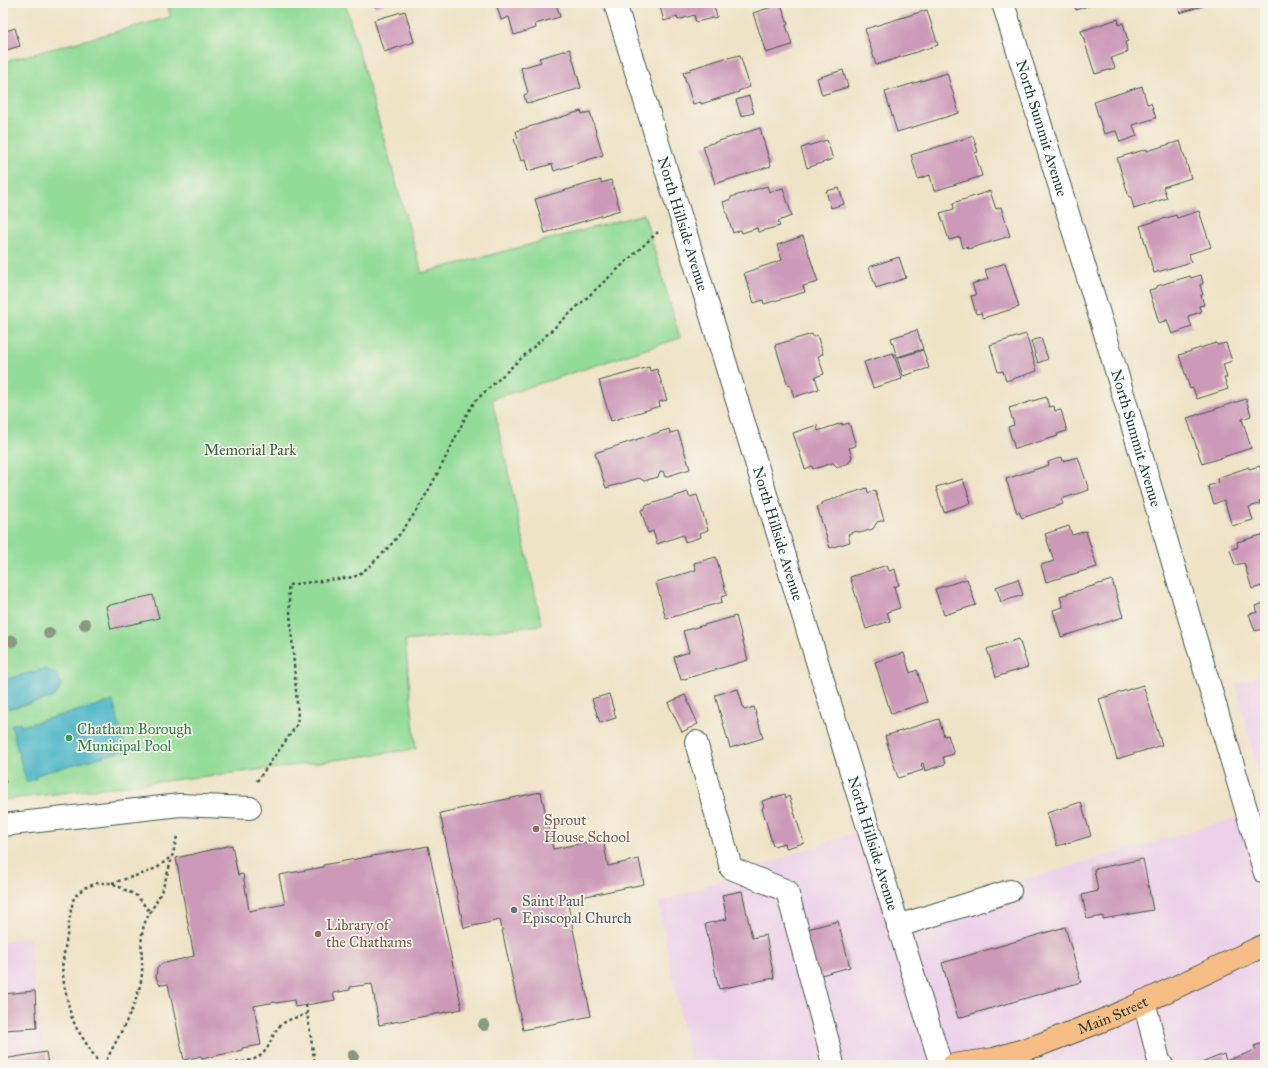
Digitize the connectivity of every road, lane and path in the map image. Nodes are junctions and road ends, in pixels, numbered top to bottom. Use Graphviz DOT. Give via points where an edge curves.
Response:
graph roads {
  1 [pos="615,3"];
  2 [pos="1003,3"];
  3 [pos="660,230"];
  4 [pos="696,742"];
  5 [pos="257,781"];
  6 [pos="250,808"];
  7 [pos="3,825"];
  8 [pos="177,836"];
  9 [pos="173,856"];
  10 [pos="1265,874"];
  11 [pos="112,883"];
  12 [pos="1010,891"];
  13 [pos="150,912"];
  14 [pos="898,926"];
  15 [pos="1265,945"];
  16 [pos="1144,1001"];
  17 [pos="306,1005"];
  18 [pos="307,1014"];
  19 [pos="994,1062"];
  20 [pos="100,1065"];
  21 [pos="104,1065"];
  22 [pos="218,1065"];
  23 [pos="315,1065"];
  24 [pos="834,1065"];
  25 [pos="941,1065"];
  26 [pos="953,1065"];
  27 [pos="1162,1065"];
  1 -- 14 [label="street, North Hillside Avenue"];
  2 -- 10 [label="street, North Summit Avenue" via="1104,330"];
  3 -- 5 [label="path" via="475,401 419,507 382,554 354,577 288,585 297,724"];
  4 -- 24 [label="street" via="731,868 787,891"];
  6 -- 7 [label="street" via="180,805"];
  8 -- 9 [label="path"];
  9 -- 11 [label="path" via="145,873"];
  9 -- 13 [label="path" via="160,894"];
  11 -- 13 [label="path" via="137,896"];
  11 -- 20 [label="path" via="97,883 84,888 74,897 62,967 71,1016"];
  12 -- 14 [label="street"];
  13 -- 21 [label="path" via="144,926 142,975 134,1004"];
  14 -- 25 [label="street, North Hillside Avenue"];
  15 -- 16 [label="main road, Main Street"];
  16 -- 19 [label="main road, Main Street" via="1114,1016"];
  16 -- 27 [label="street"];
  17 -- 18 [label="path"];
  18 -- 22 [label="path" via="280,1025 270,1046 259,1057"];
  18 -- 23 [label="path"];
  19 -- 26 [label="main road, Main Street"];
}
